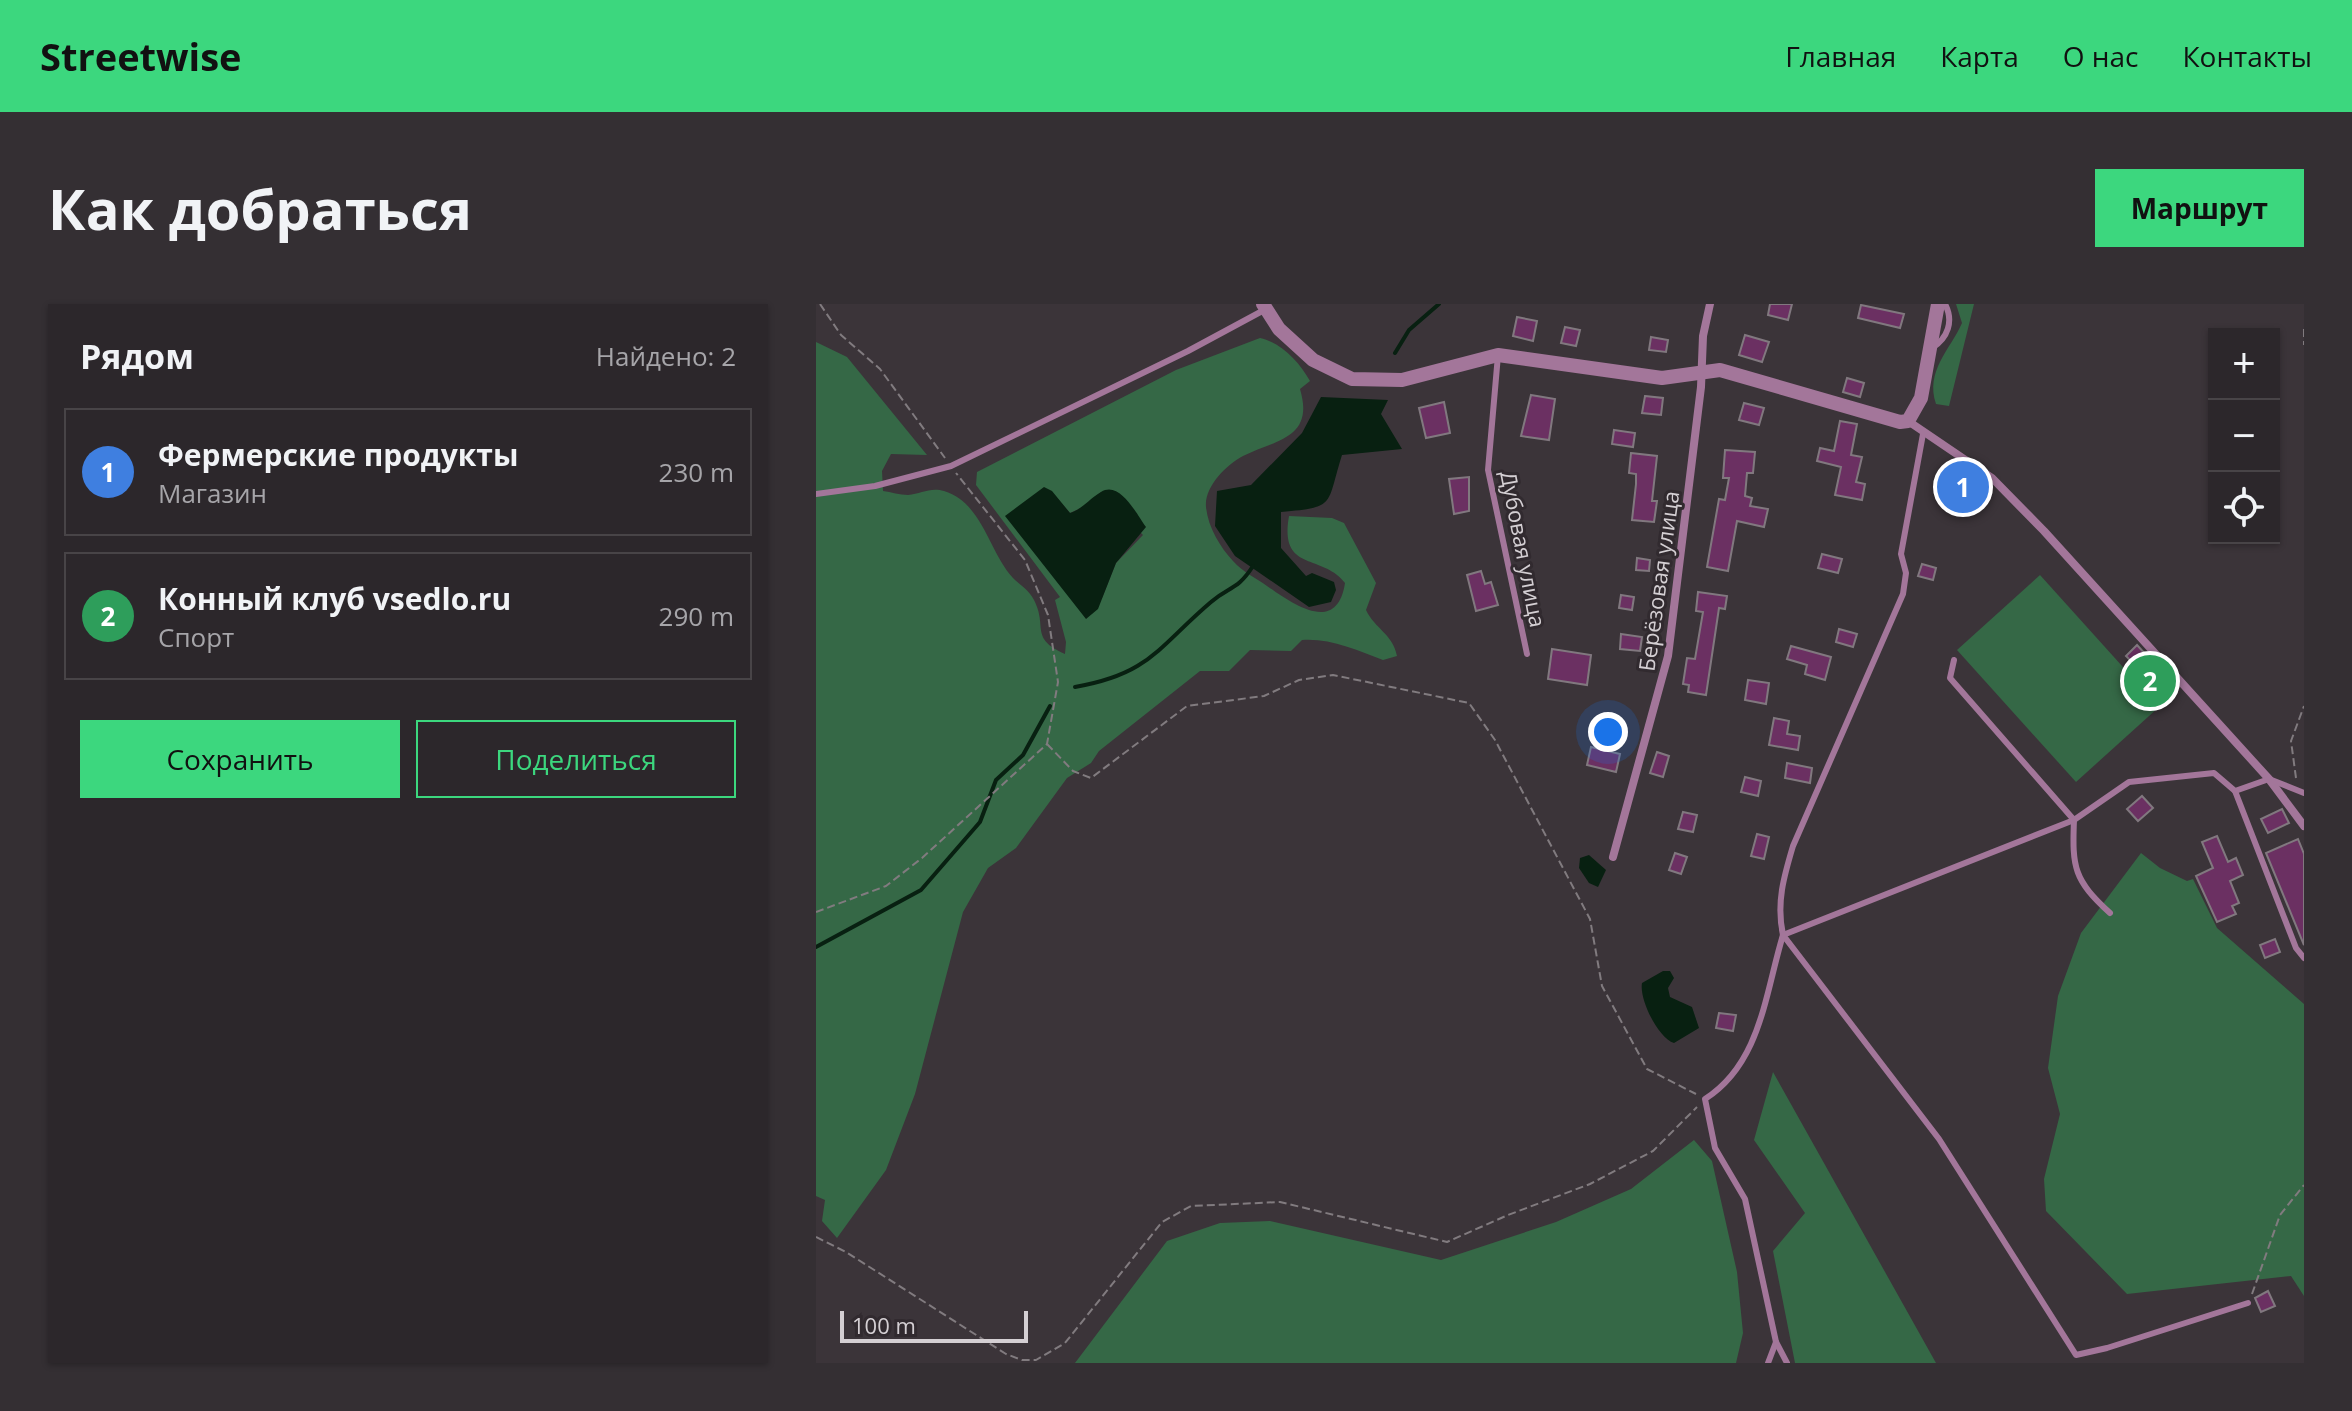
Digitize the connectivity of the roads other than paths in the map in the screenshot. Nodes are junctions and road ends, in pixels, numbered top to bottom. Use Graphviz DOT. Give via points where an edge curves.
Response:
graph roads {
  1 [pos="1710,304"];
  2 [pos="1938,304"];
  3 [pos="1945,304"];
  4 [pos="1264,306"];
  5 [pos="1929,350"];
  6 [pos="1498,355"];
  7 [pos="1702,373"];
  8 [pos="1908,421"];
  9 [pos="1923,434"];
  10 [pos="816,494"];
  11 [pos="1527,654"];
  12 [pos="1954,660"];
  13 [pos="2269,779"];
  14 [pos="2235,791"];
  15 [pos="2304,793"];
  16 [pos="2074,820"];
  17 [pos="2304,826"];
  18 [pos="1613,857"];
  19 [pos="2110,913"];
  20 [pos="1783,935"];
  21 [pos="2304,958"];
  22 [pos="2248,1303"];
  23 [pos="1776,1342"];
  24 [pos="1768,1363"];
  25 [pos="1787,1363"];
  1 -- 7 [label="street, Берёзовая улица"];
  2 -- 5 [label="street"];
  3 -- 5 [label="lane" via="1950,317 1946,336"];
  4 -- 6 [label="street" via="1279,329 1313,360 1352,379 1402,380"];
  4 -- 10 [label="lane" via="1188,351 951,466 875,486"];
  5 -- 8 [label="street" via="1921,398"];
  6 -- 7 [label="street" via="1662,378"];
  6 -- 11 [label="lane, Дубовая улица" via="1488,470"];
  7 -- 8 [label="street" via="1733,371 1888,420"];
  7 -- 18 [label="street, Берёзовая улица" via="1668,656"];
  8 -- 9 [label="street"];
  9 -- 13 [label="street" via="1992,478"];
  9 -- 20 [label="lane" via="1901,554 1906,573 1903,594 1793,846 1782,884"];
  12 -- 16 [label="lane" via="1950,678"];
  13 -- 14 [label="lane"];
  13 -- 15 [label="lane"];
  13 -- 17 [label="street"];
  14 -- 16 [label="lane" via="2214,773 2129,782"];
  14 -- 21 [label="lane"];
  16 -- 19 [label="lane" via="2072,863 2083,888"];
  16 -- 20 [label="lane"];
  20 -- 22 [label="lane" via="1939,1139 2076,1355"];
  20 -- 23 [label="lane" via="1744,1063 1724,1087 1705,1099 1715,1148 1745,1199"];
  23 -- 24 [label="lane"];
  23 -- 25 [label="lane"];
}
